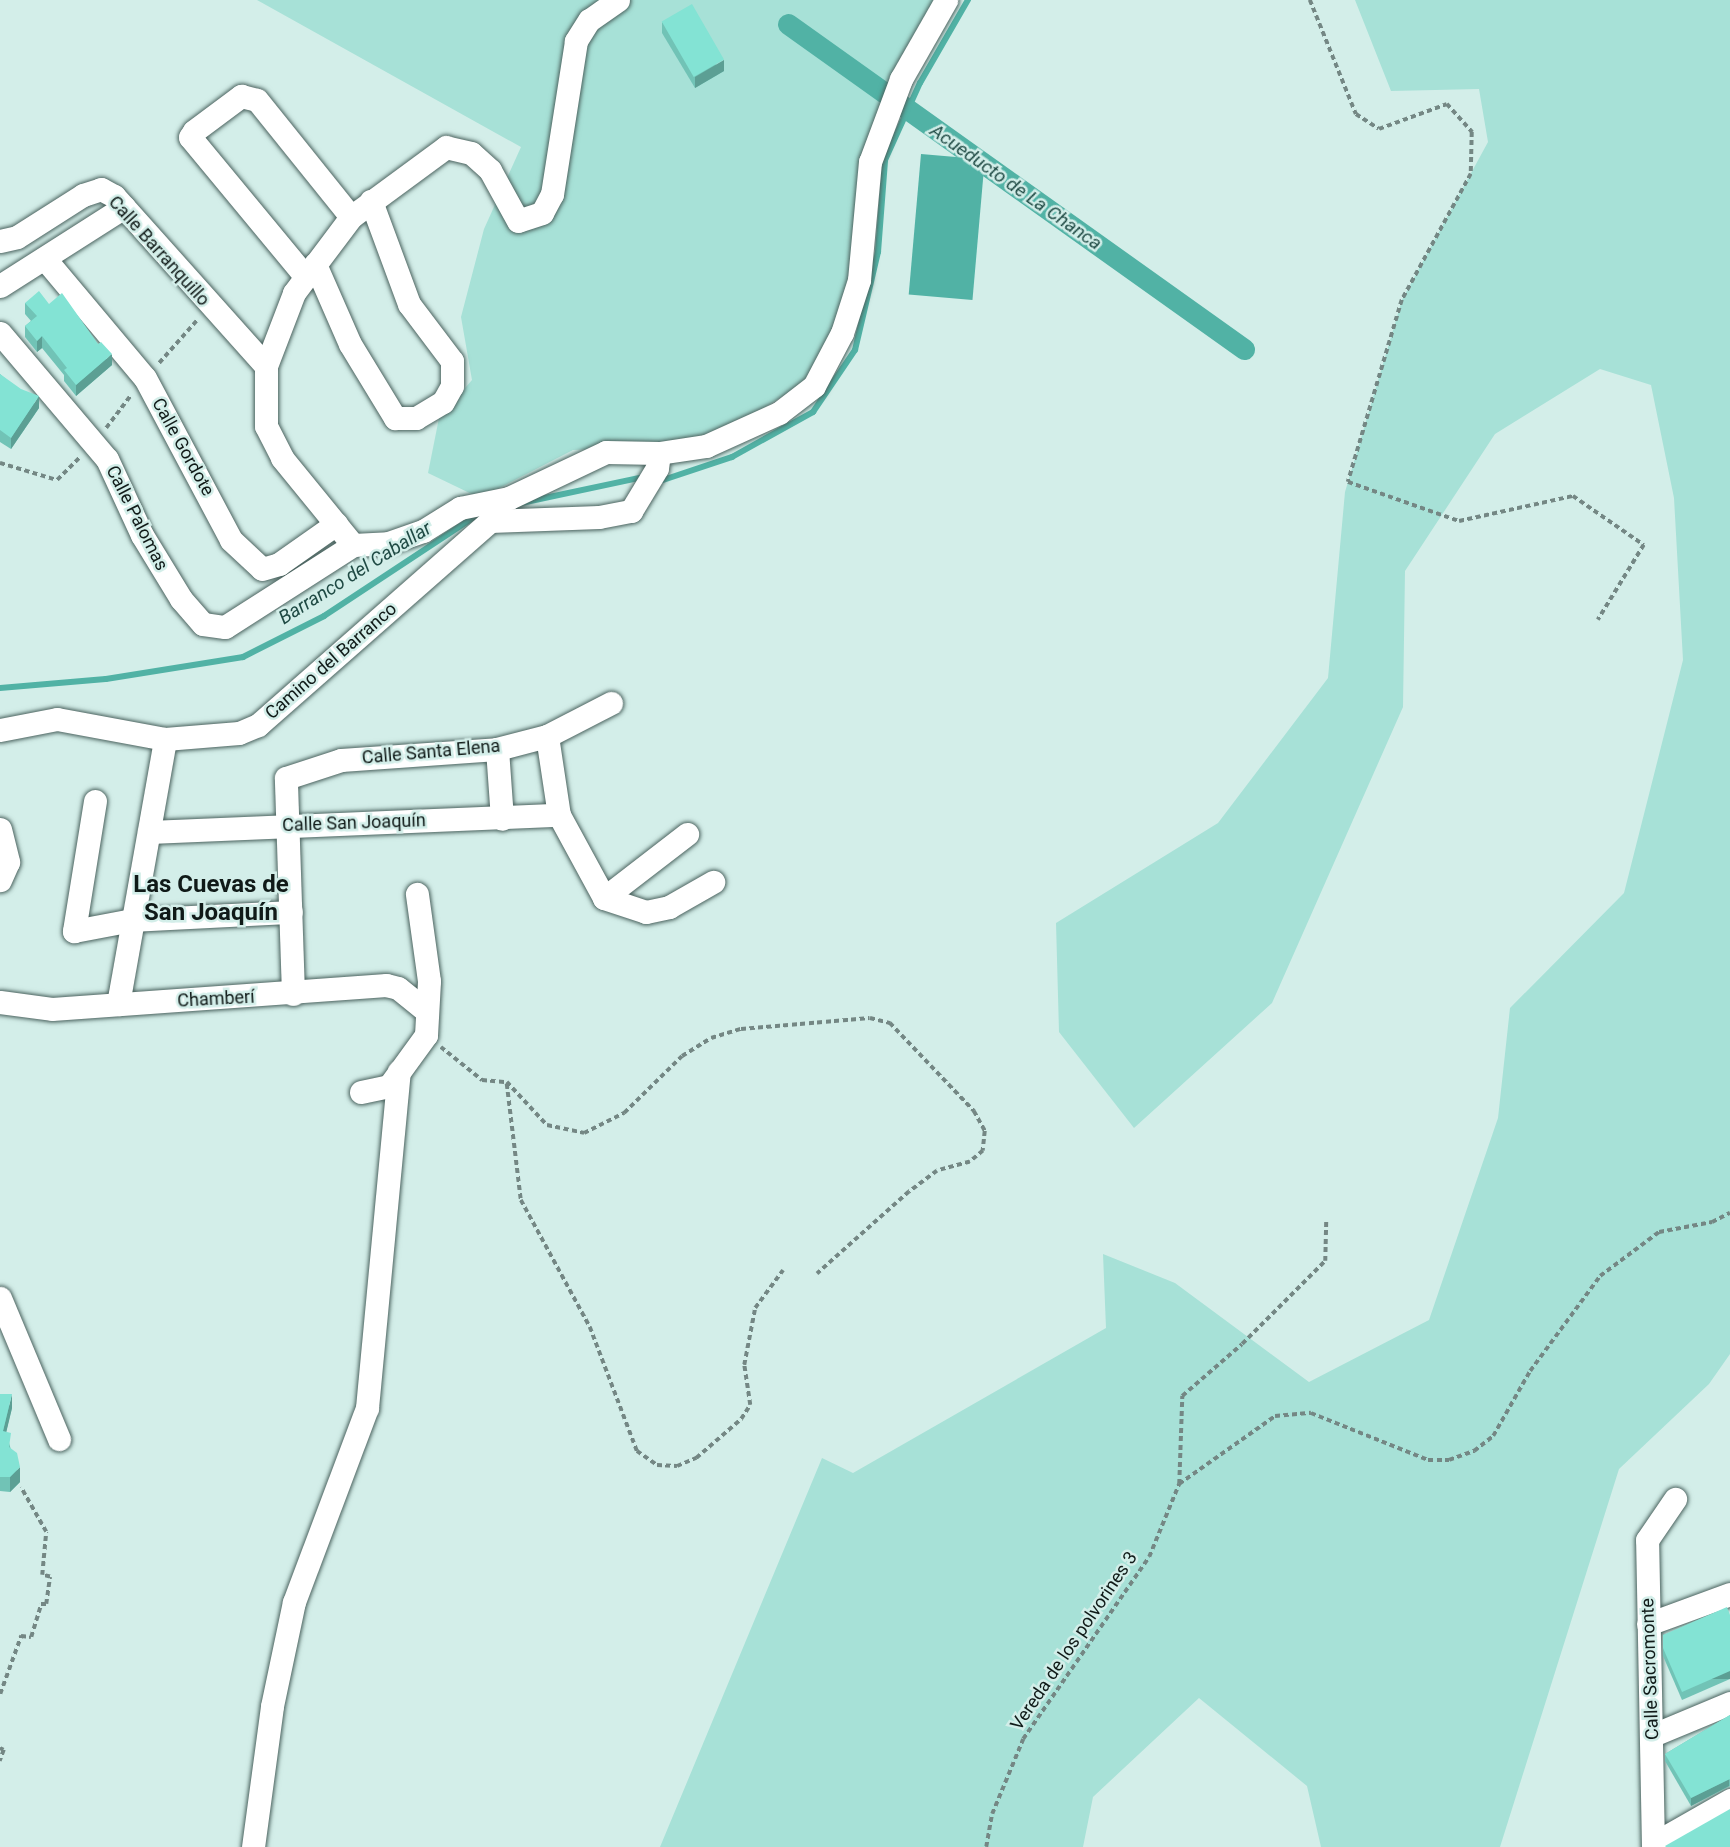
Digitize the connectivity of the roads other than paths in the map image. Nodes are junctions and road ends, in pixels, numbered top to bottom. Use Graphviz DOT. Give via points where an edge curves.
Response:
graph roads {
  1 [pos="618,0"];
  2 [pos="938,4"];
  3 [pos="372,201"];
  4 [pos="124,207"];
  5 [pos="351,217"];
  6 [pos="0,241"];
  7 [pos="45,258"];
  8 [pos="310,270"];
  9 [pos="0,286"];
  10 [pos="0,333"];
  11 [pos="266,366"];
  12 [pos="658,460"];
  13 [pos="336,524"];
  14 [pos="352,545"];
  15 [pos="611,703"];
  16 [pos="0,730"];
  17 [pos="547,736"];
  18 [pos="165,738"];
  19 [pos="497,749"];
  20 [pos="95,801"];
  21 [pos="559,815"];
  22 [pos="502,819"];
  23 [pos="287,825"];
  24 [pos="0,829"];
  25 [pos="149,832"];
  26 [pos="687,834"];
  27 [pos="0,880"];
  28 [pos="713,882"];
  29 [pos="417,894"];
  30 [pos="604,898"];
  31 [pos="291,912"];
  32 [pos="132,920"];
  33 [pos="293,994"];
  34 [pos="0,1002"];
  35 [pos="118,1004"];
  36 [pos="424,1009"];
  37 [pos="399,1072"];
  38 [pos="361,1093"];
  39 [pos="0,1298"];
  40 [pos="58,1439"];
  41 [pos="1675,1499"];
  42 [pos="1730,1594"];
  43 [pos="1648,1624"];
  44 [pos="1730,1703"];
  45 [pos="1653,1735"];
  46 [pos="1730,1800"];
  47 [pos="1653,1845"];
  48 [pos="253,1847"];
  1 -- 3 [label="street" via="589,20 576,41 552,194 541,213 518,221 490,170 471,153 446,147"];
  2 -- 12 [label="street" via="901,79 870,162 859,280 842,333 814,386 779,413 706,446"];
  3 -- 5 [label="street"];
  3 -- 8 [label="street" via="409,304 452,361 452,386 443,402 416,418 394,418"];
  4 -- 6 [label="street, Calle Barranquillo" via="101,189 83,195 18,237"];
  4 -- 7 [label="street"];
  4 -- 11 [label="street, Calle Barranquillo"];
  5 -- 8 [label="street"];
  5 -- 8 [label="street" via="257,100 241,96 194,131 191,137"];
  7 -- 9 [label="street"];
  7 -- 13 [label="street, Calle Gordote" via="145,378 231,540 254,562 262,569 279,564"];
  8 -- 11 [label="street"];
  10 -- 14 [label="street, Calle Palomas" via="107,459 142,535 203,624 225,626"];
  11 -- 13 [label="street" via="266,426 282,458"];
  12 -- 14 [label="street" via="606,452 509,498 460,508 423,531 388,543"];
  12 -- 18 [label="street, Camino del Barranco" via="631,511 598,517 490,521 258,725 239,733"];
  13 -- 14 [label="street"];
  15 -- 17 [label="street, Calle Santa Elena"];
  16 -- 18 [label="street, Camino del Barranco" via="57,719"];
  17 -- 19 [label="street, Calle Santa Elena"];
  17 -- 21 [label="street"];
  18 -- 25 [label="street"];
  19 -- 22 [label="street"];
  19 -- 23 [label="street, Calle Santa Elena" via="341,760 286,778"];
  20 -- 32 [label="street" via="74,931"];
  21 -- 22 [label="street, Calle San Joaquín"];
  21 -- 30 [label="street"];
  22 -- 23 [label="street, Calle San Joaquín"];
  23 -- 25 [label="street, Calle San Joaquín"];
  23 -- 31 [label="street"];
  24 -- 27 [label="street" via="8,862"];
  25 -- 32 [label="street"];
  26 -- 30 [label="street"];
  28 -- 30 [label="street" via="668,907 646,912"];
  29 -- 36 [label="street" via="429,981"];
  31 -- 32 [label="street"];
  31 -- 33 [label="street"];
  32 -- 35 [label="street"];
  33 -- 35 [label="street, Chamberí"];
  33 -- 36 [label="street, Chamberí" via="386,985 398,988"];
  34 -- 35 [label="street, Chamberí" via="52,1009"];
  36 -- 37 [label="street" via="426,1035"];
  37 -- 38 [label="street" via="389,1086"];
  37 -- 48 [label="street" via="367,1408 294,1602 272,1706"];
  39 -- 40 [label="street"];
  41 -- 43 [label="street, Calle Sacromonte" via="1647,1540"];
  42 -- 43 [label="street"];
  43 -- 45 [label="street, Calle Sacromonte"];
  44 -- 45 [label="street"];
  45 -- 47 [label="street, Calle Sacromonte"];
  46 -- 47 [label="street"];
}
